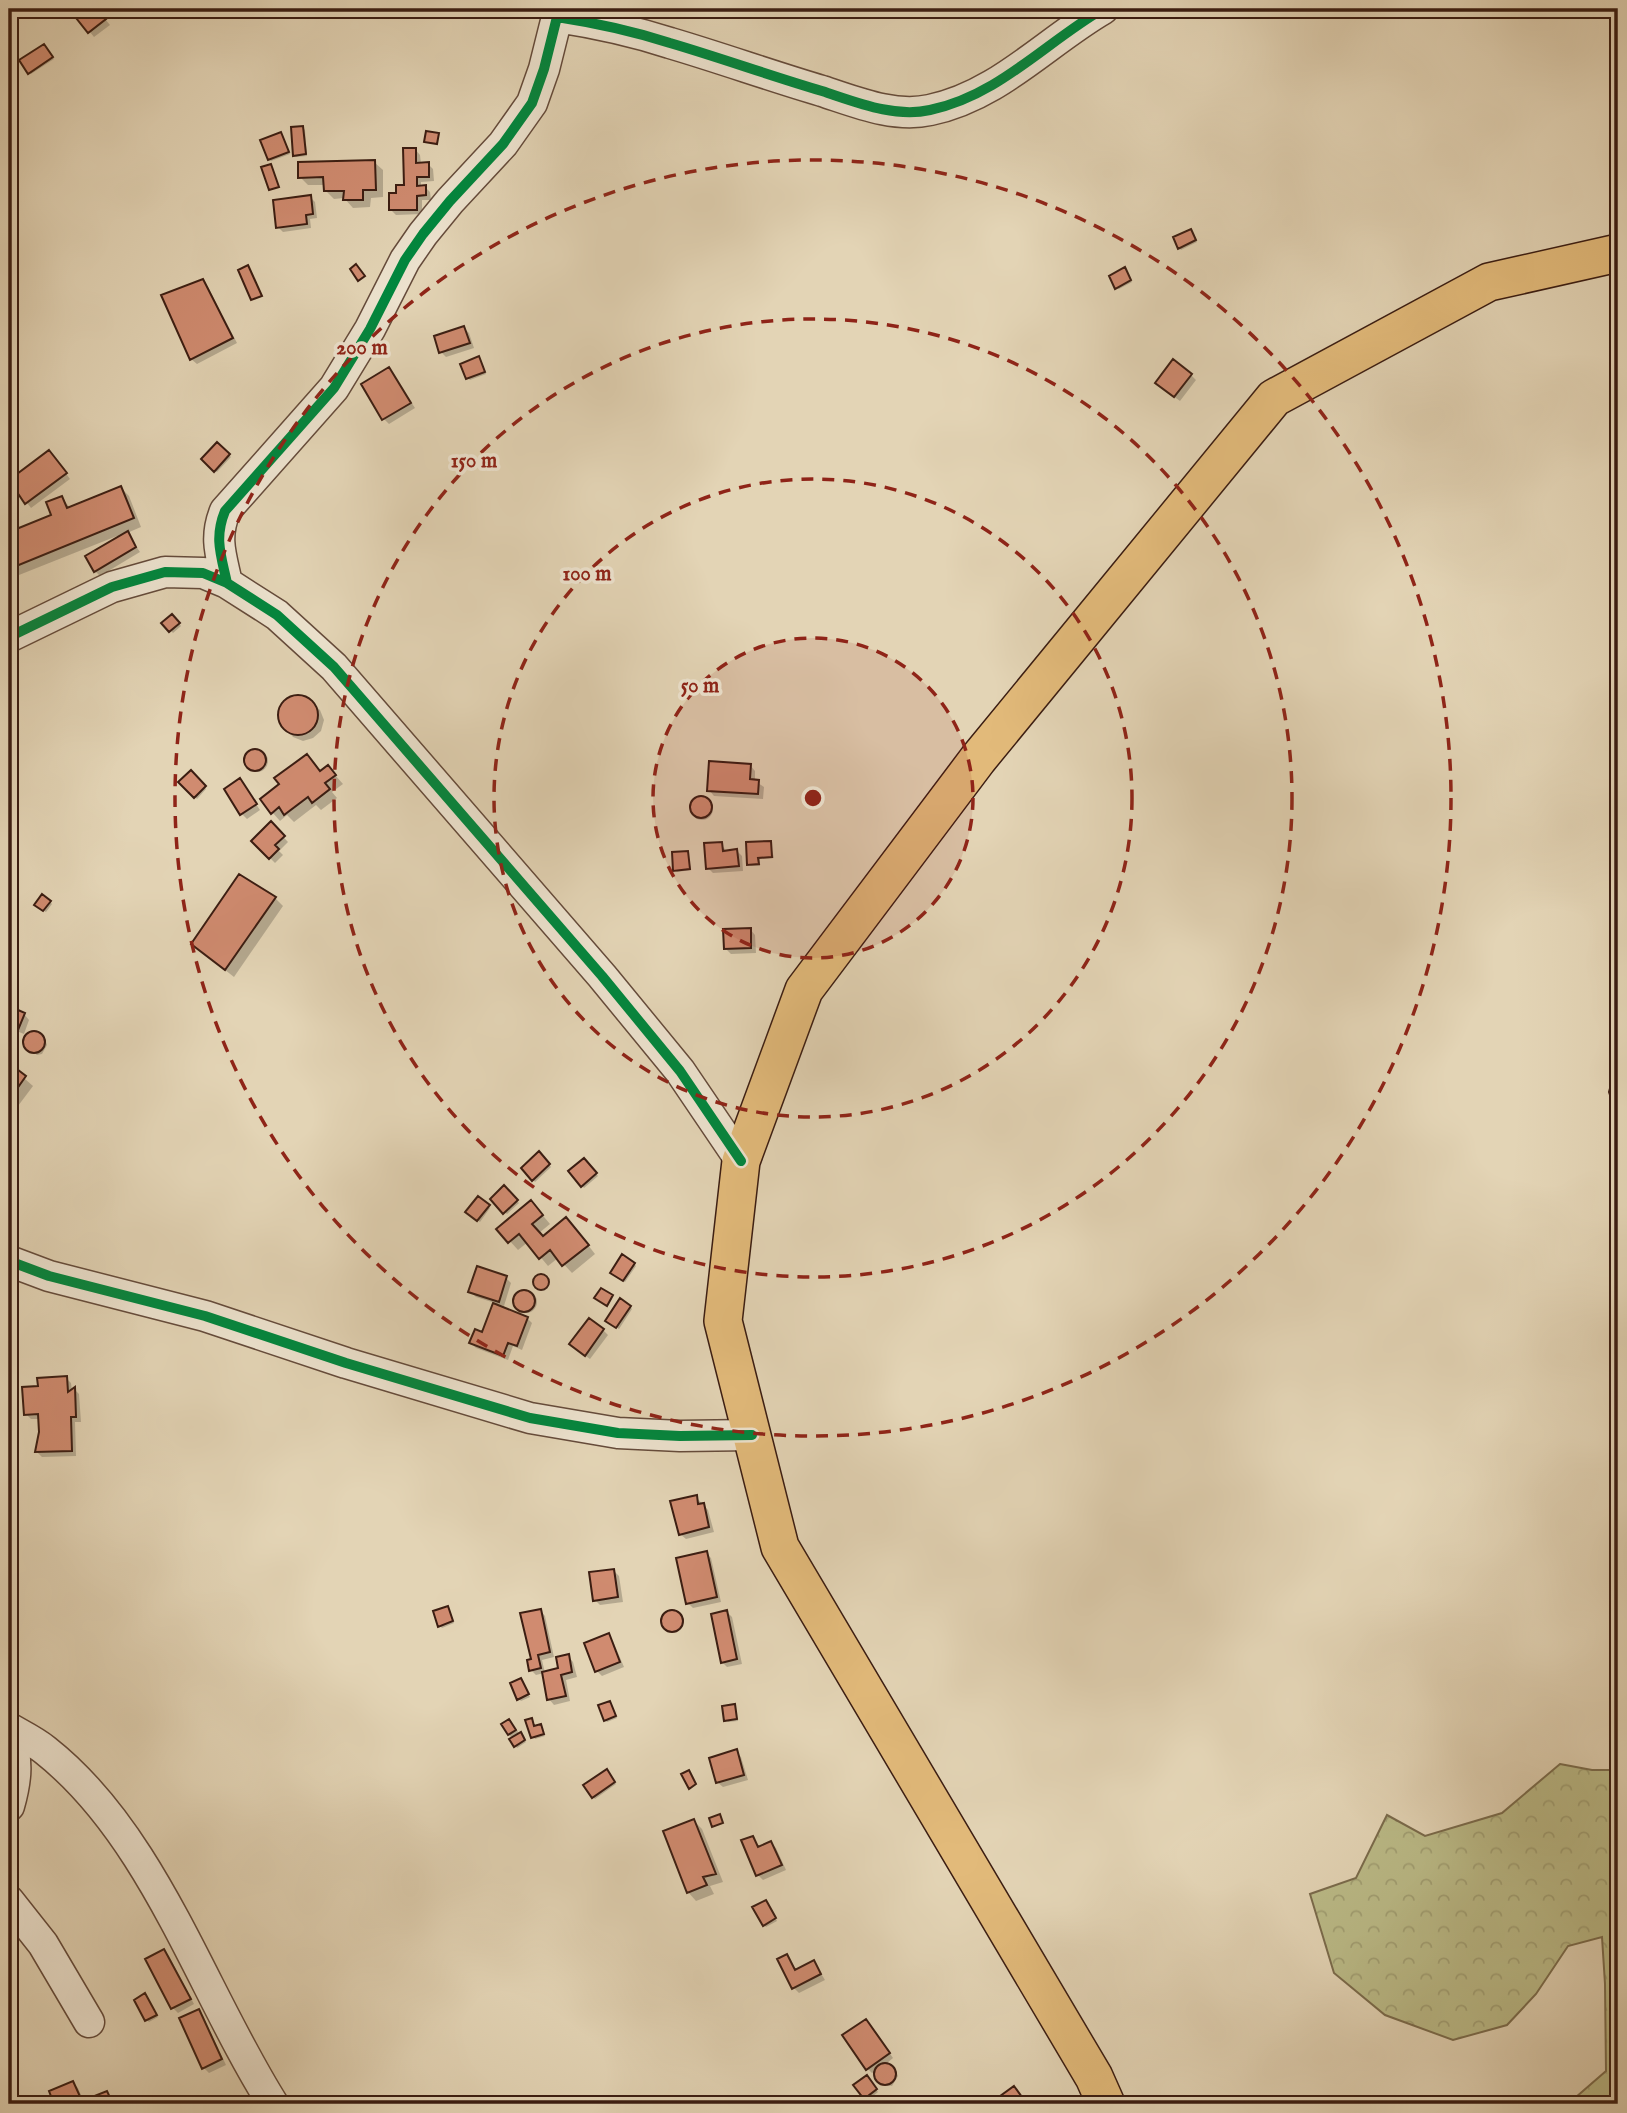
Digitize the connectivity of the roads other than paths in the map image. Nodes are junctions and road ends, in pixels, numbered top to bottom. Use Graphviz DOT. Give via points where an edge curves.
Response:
graph roads {
  1 [pos="1103,9"];
  2 [pos="557,13"];
  3 [pos="1618,253"];
  4 [pos="227,583"];
  5 [pos="9,637"];
  6 [pos="741,1161"];
  7 [pos="9,1262"];
  8 [pos="751,1434"];
  9 [pos="9,1730"];
  10 [pos="9,1806"];
  11 [pos="9,1901"];
  12 [pos="89,2022"];
  13 [pos="273,2104"];
  14 [pos="1106,2104"];
  1 -- 2 [label="street" via="1021,68 961,100 929,110 898,111"];
  2 -- 4 [label="street" via="533,103 411,251 334,388 225,511 218,539"];
  3 -- 6 [label="main road" via="1489,282 1274,398 978,759 804,990"];
  4 -- 5 [label="street" via="203,573 165,572 112,587"];
  4 -- 6 [label="street" via="277,615 334,667 602,975 680,1071"];
  6 -- 8 [label="main road" via="723,1321"];
  7 -- 8 [label="street" via="205,1316 530,1418 618,1433"];
  8 -- 14 [label="main road" via="780,1547"];
  9 -- 10 [label="street" via="16,1778"];
  9 -- 13 [label="street" via="43,1748 69,1770 122,1832"];
  11 -- 12 [label="street" via="43,1944"];
}
